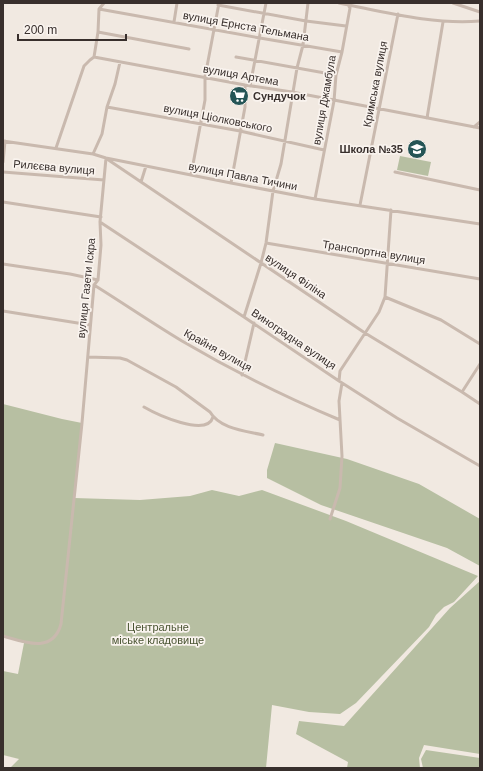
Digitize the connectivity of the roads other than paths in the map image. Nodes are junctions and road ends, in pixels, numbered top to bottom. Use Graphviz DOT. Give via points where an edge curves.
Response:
graph roads {
  1 [pos="104,3"];
  2 [pos="177,3"];
  3 [pos="266,3"];
  4 [pos="308,3"];
  5 [pos="339,3"];
  6 [pos="453,3"];
  7 [pos="219,4"];
  8 [pos="348,5"];
  9 [pos="99,8"];
  10 [pos="480,12"];
  11 [pos="264,13"];
  12 [pos="398,14"];
  13 [pos="306,21"];
  14 [pos="480,21"];
  15 [pos="174,22"];
  16 [pos="443,22"];
  17 [pos="346,26"];
  18 [pos="214,29"];
  19 [pos="98,32"];
  20 [pos="260,38"];
  21 [pos="302,45"];
  22 [pos="189,49"];
  23 [pos="342,52"];
  24 [pos="94,57"];
  25 [pos="236,57"];
  26 [pos="256,61"];
  27 [pos="120,62"];
  28 [pos="297,68"];
  29 [pos="336,75"];
  30 [pos="206,78"];
  31 [pos="244,85"];
  32 [pos="250,86"];
  33 [pos="292,92"];
  34 [pos="334,101"];
  35 [pos="107,108"];
  36 [pos="379,109"];
  37 [pos="427,118"];
  38 [pos="480,122"];
  39 [pos="200,124"];
  40 [pos="474,127"];
  41 [pos="480,128"];
  42 [pos="240,131"];
  43 [pos="285,140"];
  44 [pos="4,141"];
  45 [pos="56,148"];
  46 [pos="324,150"];
  47 [pos="93,154"];
  48 [pos="106,158"];
  49 [pos="3,162"];
  50 [pos="146,166"];
  51 [pos="3,172"];
  52 [pos="395,172"];
  53 [pos="191,175"];
  54 [pos="104,180"];
  55 [pos="141,182"];
  56 [pos="231,183"];
  57 [pos="480,190"];
  58 [pos="273,191"];
  59 [pos="315,199"];
  60 [pos="3,202"];
  61 [pos="360,205"];
  62 [pos="391,210"];
  63 [pos="101,217"];
  64 [pos="100,222"];
  65 [pos="480,224"];
  66 [pos="266,243"];
  67 [pos="261,263"];
  68 [pos="386,263"];
  69 [pos="3,264"];
  70 [pos="480,279"];
  71 [pos="98,280"];
  72 [pos="94,285"];
  73 [pos="385,296"];
  74 [pos="3,311"];
  75 [pos="244,317"];
  76 [pos="254,323"];
  77 [pos="90,325"];
  78 [pos="365,333"];
  79 [pos="480,344"];
  80 [pos="88,357"];
  81 [pos="480,364"];
  82 [pos="242,375"];
  83 [pos="339,380"];
  84 [pos="342,383"];
  85 [pos="462,392"];
  86 [pos="480,404"];
  87 [pos="144,408"];
  88 [pos="213,417"];
  89 [pos="340,420"];
  90 [pos="263,436"];
  91 [pos="480,466"];
  92 [pos="330,519"];
  93 [pos="3,636"];
  1 -- 9 [label="street"];
  2 -- 15 [label="street"];
  3 -- 11 [label="street"];
  4 -- 13 [label="street"];
  5 -- 8 [label="street"];
  6 -- 10 [label="street"];
  7 -- 11 [label="street"];
  7 -- 18 [label="street"];
  8 -- 12 [label="street"];
  8 -- 17 [label="street, вулиця Джамбула" via="350,8"];
  9 -- 15 [label="street, вулиця Ернста Тельмана"];
  9 -- 19 [label="street"];
  11 -- 13 [label="street"];
  11 -- 20 [label="street"];
  12 -- 16 [label="street"];
  12 -- 36 [label="street, Кримська вулиця"];
  13 -- 17 [label="street"];
  13 -- 21 [label="street"];
  14 -- 16 [label="street"];
  15 -- 18 [label="street, вулиця Ернста Тельмана"];
  16 -- 37 [label="street"];
  17 -- 23 [label="street, вулиця Джамбула"];
  18 -- 20 [label="street, вулиця Ернста Тельмана"];
  18 -- 30 [label="street"];
  19 -- 22 [label="street"];
  19 -- 24 [label="street"];
  20 -- 21 [label="street, вулиця Ернста Тельмана"];
  20 -- 26 [label="street"];
  21 -- 23 [label="street, вулиця Ернста Тельмана"];
  21 -- 28 [label="street"];
  23 -- 29 [label="street, вулиця Джамбула"];
  24 -- 27 [label="street, вулиця Артема"];
  24 -- 45 [label="street" via="84,66"];
  25 -- 26 [label="street"];
  26 -- 28 [label="street"];
  26 -- 32 [label="street"];
  27 -- 30 [label="street, вулиця Артема"];
  27 -- 35 [label="street"];
  28 -- 29 [label="street"];
  28 -- 33 [label="street"];
  29 -- 34 [label="street, вулиця Джамбула"];
  30 -- 31 [label="street, вулиця Артема"];
  30 -- 39 [label="street"];
  31 -- 32 [label="street, вулиця Артема"];
  31 -- 42 [label="street" via="245,107"];
  32 -- 33 [label="street, вулиця Артема"];
  33 -- 34 [label="street, вулиця Артема"];
  33 -- 43 [label="street"];
  34 -- 36 [label="street, вулиця Артема"];
  34 -- 46 [label="street, вулиця Джамбула"];
  35 -- 39 [label="street, вулиця Ціолковського"];
  35 -- 47 [label="street" via="102,134"];
  36 -- 37 [label="street, вулиця Артема"];
  36 -- 61 [label="street, Кримська вулиця"];
  37 -- 40 [label="street, вулиця Артема"];
  38 -- 40 [label="street"];
  39 -- 42 [label="street, вулиця Ціолковського"];
  39 -- 53 [label="street"];
  40 -- 41 [label="street, вулиця Артема"];
  42 -- 43 [label="street, вулиця Ціолковського"];
  42 -- 56 [label="street"];
  43 -- 46 [label="street, вулиця Ціолковського"];
  43 -- 58 [label="street"];
  44 -- 45 [label="street, вулиця Павла Тичини"];
  44 -- 49 [label="street"];
  45 -- 47 [label="street, вулиця Павла Тичини"];
  46 -- 59 [label="street, вулиця Джамбула"];
  47 -- 48 [label="street, вулиця Павла Тичини"];
  48 -- 50 [label="street, вулиця Павла Тичини"];
  48 -- 54 [label="street, вулиця Газети Іскра"];
  48 -- 55 [label="street, вулиця Філіна"];
  50 -- 53 [label="street, вулиця Павла Тичини"];
  50 -- 55 [label="street"];
  51 -- 54 [label="street, Рилєєва вулиця"];
  52 -- 57 [label="street"];
  53 -- 56 [label="street, вулиця Павла Тичини"];
  54 -- 63 [label="street, вулиця Газети Іскра"];
  55 -- 67 [label="street, вулиця Філіна"];
  56 -- 58 [label="street, вулиця Павла Тичини"];
  58 -- 59 [label="street, вулиця Павла Тичини"];
  58 -- 66 [label="street"];
  59 -- 61 [label="street, вулиця Павла Тичини"];
  60 -- 63 [label="street"];
  61 -- 62 [label="street, вулиця Павла Тичини"];
  62 -- 65 [label="street, вулиця Павла Тичини"];
  62 -- 68 [label="street"];
  63 -- 64 [label="street, вулиця Газети Іскра"];
  64 -- 71 [label="street, вулиця Газети Іскра"];
  64 -- 75 [label="street, Виноградна вулиця"];
  66 -- 67 [label="street"];
  66 -- 68 [label="street, Транспортна вулиця"];
  67 -- 75 [label="street"];
  67 -- 78 [label="street, вулиця Філіна"];
  68 -- 70 [label="street, Транспортна вулиця"];
  68 -- 73 [label="street"];
  69 -- 71 [label="street"];
  71 -- 72 [label="street, вулиця Газети Іскра"];
  72 -- 77 [label="street, вулиця Газети Іскра"];
  72 -- 82 [label="street, Крайня вулиця"];
  73 -- 78 [label="street" via="379,312"];
  73 -- 79 [label="street" via="441,320"];
  74 -- 77 [label="street"];
  75 -- 76 [label="street, Виноградна вулиця"];
  76 -- 82 [label="street"];
  76 -- 83 [label="street, Виноградна вулиця"];
  77 -- 80 [label="street, вулиця Газети Іскра"];
  78 -- 83 [label="street" via="340,371"];
  78 -- 85 [label="street, вулиця Філіна"];
  80 -- 88 [label="street" via="127,360 176,387"];
  80 -- 93 [label="street, вулиця Газети Іскра" via="65,595 59,631 52,640 38,644"];
  81 -- 85 [label="street"];
  82 -- 89 [label="street, Крайня вулиця"];
  83 -- 84 [label="street, Виноградна вулиця"];
  84 -- 89 [label="street" via="339,401"];
  84 -- 91 [label="street, Виноградна вулиця"];
  85 -- 86 [label="street, вулиця Філіна"];
  87 -- 88 [label="street" via="182,423 201,426 209,423"];
  88 -- 90 [label="street" via="239,430"];
  89 -- 92 [label="street" via="340,488"];
}
